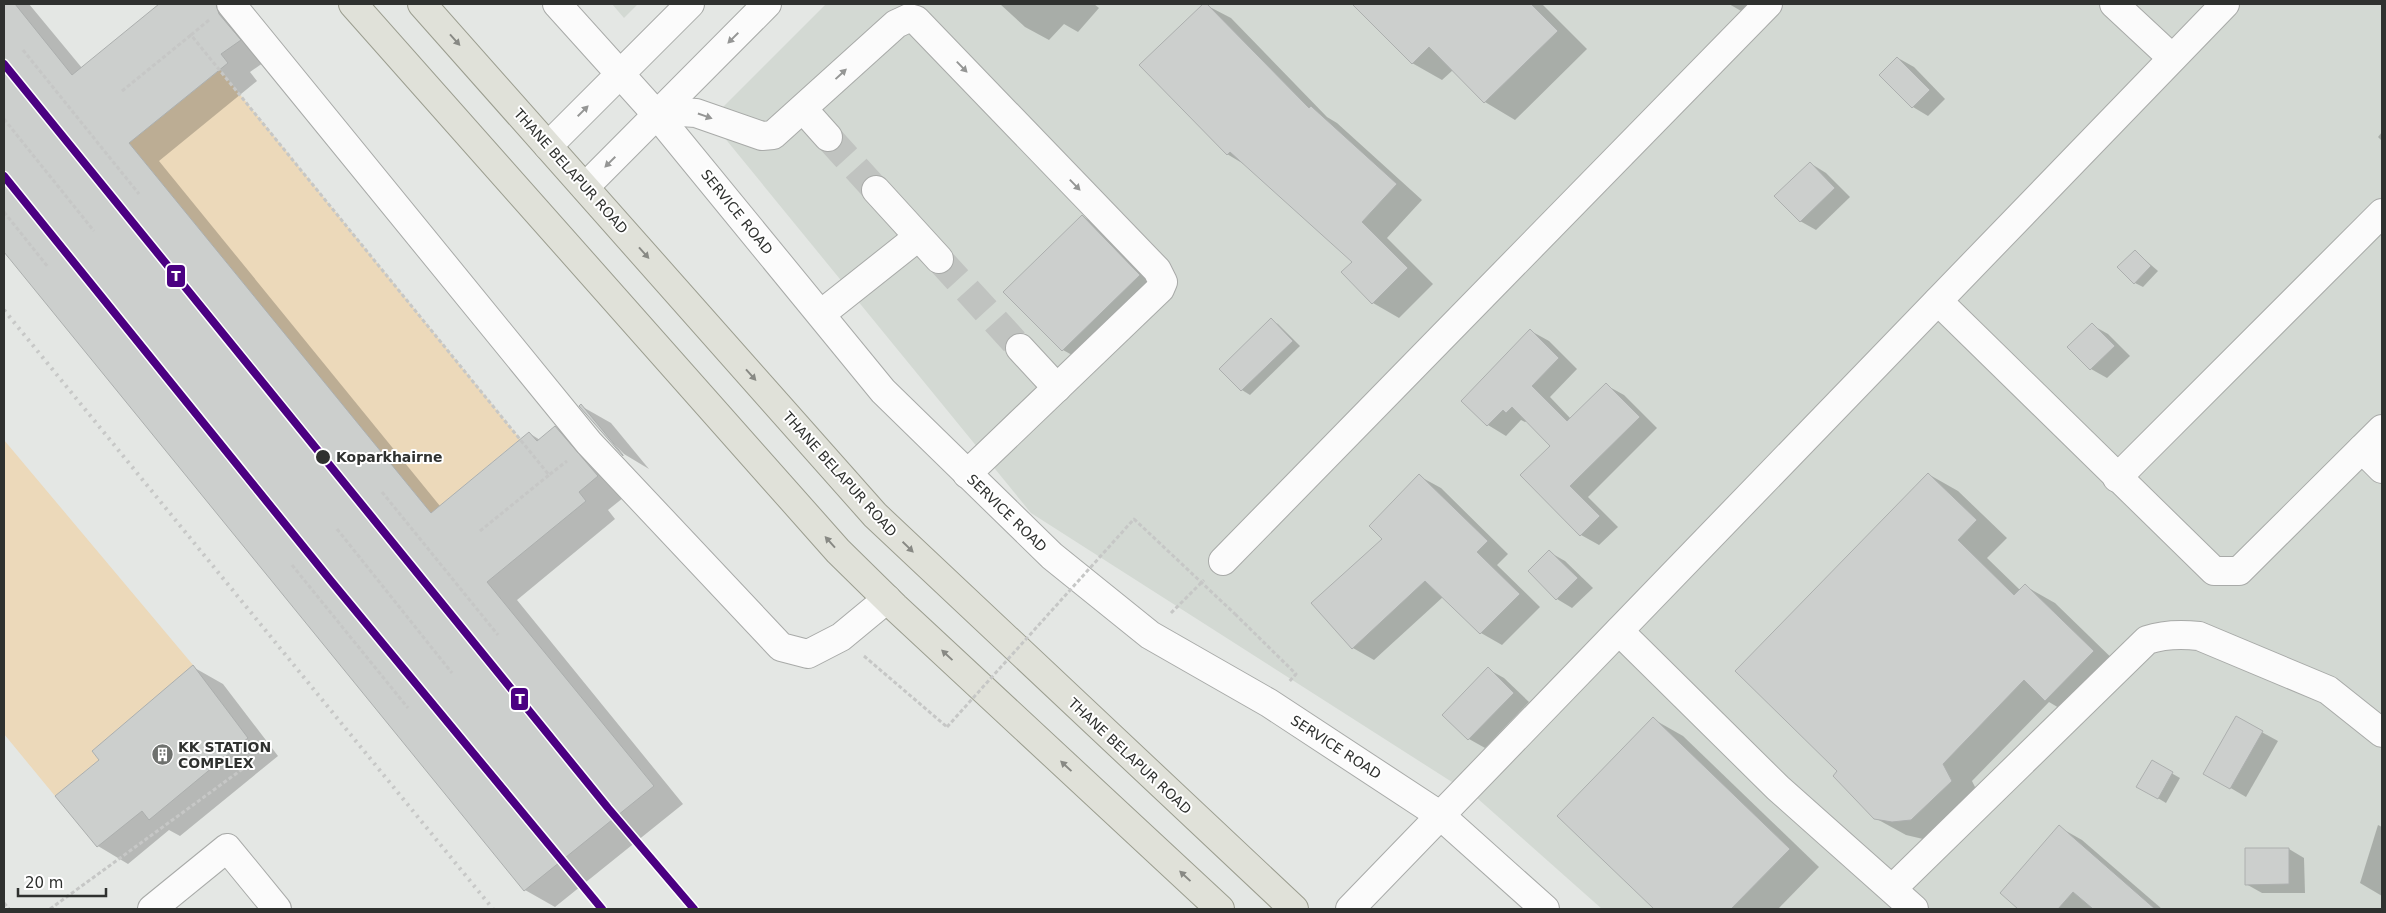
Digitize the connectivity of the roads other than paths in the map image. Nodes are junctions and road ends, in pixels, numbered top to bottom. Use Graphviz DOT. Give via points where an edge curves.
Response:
graph roads {
  1 [pos="353,4"];
  2 [pos="422,4"];
  3 [pos="557,4"];
  4 [pos="690,4"];
  5 [pos="767,4"];
  6 [pos="1768,4"];
  7 [pos="2114,4"];
  8 [pos="2225,4"];
  9 [pos="222,10"];
  10 [pos="2172,58"];
  11 [pos="620,74"];
  12 [pos="803,109"];
  13 [pos="657,115"];
  14 [pos="828,136"];
  15 [pos="548,146"];
  16 [pos="585,187"];
  17 [pos="876,190"];
  18 [pos="2382,213"];
  19 [pos="918,236"];
  20 [pos="939,259"];
  21 [pos="1938,301"];
  22 [pos="821,314"];
  23 [pos="1020,348"];
  24 [pos="1057,388"];
  25 [pos="2382,429"];
  26 [pos="2362,449"];
  27 [pos="2382,469"];
  28 [pos="968,474"];
  29 [pos="2117,478"];
  30 [pos="1223,561"];
  31 [pos="886,599"];
  32 [pos="1619,631"];
  33 [pos="2382,733"];
  34 [pos="1441,816"];
  35 [pos="1893,888"];
  36 [pos="152,909"];
  37 [pos="278,909"];
  38 [pos="1220,909"];
  39 [pos="1294,909"];
  40 [pos="1350,909"];
  41 [pos="1545,909"];
  42 [pos="1914,909"];
  31 -- 1 [label="main road, one-way" via="838,551"];
  2 -- 15 [label="main road, THANE BELAPUR ROAD, one-way"];
  3 -- 11 [label="street, SERVICE ROAD"];
  4 -- 11 [label="street"];
  5 -- 13 [label="street, one-way"];
  6 -- 30 [label="street"];
  7 -- 10 [label="street"];
  8 -- 10 [label="street"];
  9 -- 31 [label="street" via="589,443 781,647 808,654 840,637"];
  10 -- 21 [label="street"];
  11 -- 13 [label="street, SERVICE ROAD"];
  15 -- 11 [label="street, one-way"];
  13 -- 12 [label="street, one-way" via="696,113 768,136 778,132"];
  12 -- 14 [label="street"];
  12 -- 24 [label="street, one-way" via="896,24 909,18 916,20 1157,270 1163,282 1160,289"];
  13 -- 16 [label="street, one-way"];
  13 -- 22 [label="street, SERVICE ROAD"];
  15 -- 16 [label="main road, THANE BELAPUR ROAD"];
  16 -- 39 [label="main road, THANE BELAPUR ROAD, one-way" via="875,515"];
  17 -- 19 [label="street"];
  18 -- 29 [label="street"];
  19 -- 20 [label="street"];
  19 -- 22 [label="street"];
  21 -- 29 [label="street"];
  21 -- 32 [label="street"];
  22 -- 28 [label="street, SERVICE ROAD" via="883,390"];
  23 -- 24 [label="street"];
  24 -- 28 [label="street"];
  25 -- 26 [label="street"];
  26 -- 27 [label="street"];
  26 -- 29 [label="street" via="2239,570 2214,572"];
  28 -- 34 [label="street, SERVICE ROAD" via="1052,556 1150,635 1269,703"];
  38 -- 31 [label="main road, one-way"];
  32 -- 34 [label="street"];
  32 -- 35 [label="street" via="1778,788"];
  33 -- 35 [label="street" via="2328,690 2200,636 2180,634 2147,640"];
  34 -- 40 [label="street"];
  34 -- 41 [label="street, SERVICE ROAD"];
  35 -- 42 [label="street"];
  36 -- 37 [label="street" via="227,848"];
}
